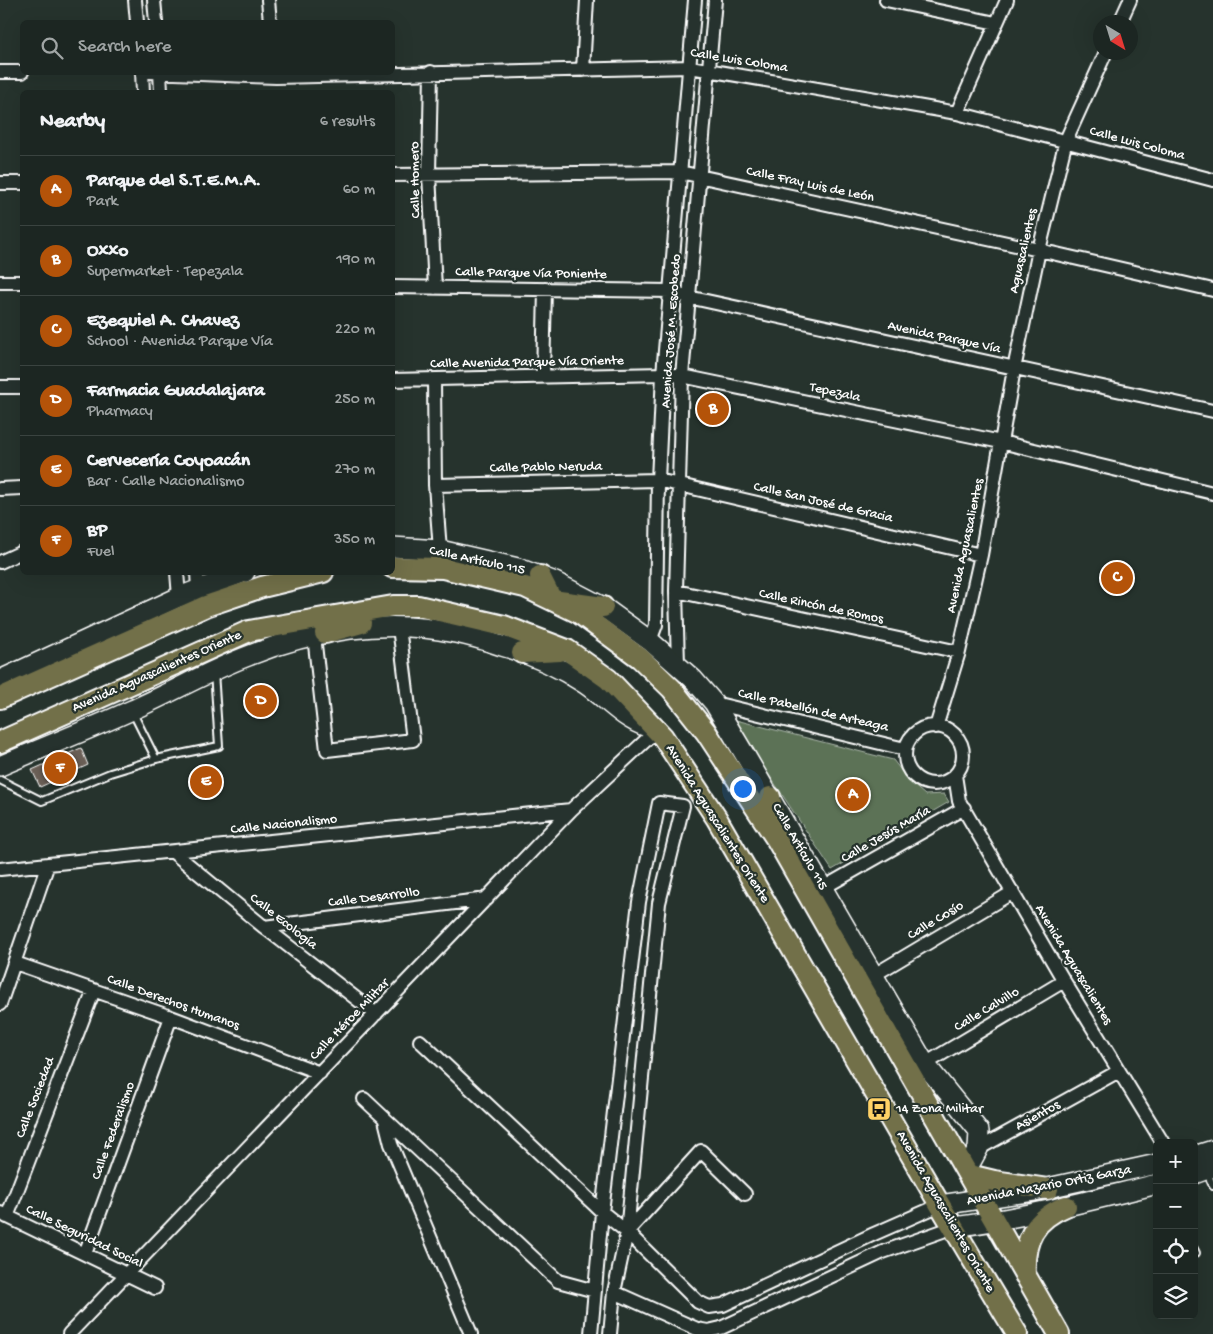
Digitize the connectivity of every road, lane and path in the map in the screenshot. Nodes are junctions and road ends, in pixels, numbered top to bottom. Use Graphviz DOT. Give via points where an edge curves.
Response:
graph roads {
  1 [pos="135,0"];
  2 [pos="154,0"];
  3 [pos="268,0"];
  4 [pos="587,0"];
  5 [pos="695,0"];
  6 [pos="715,0"];
  7 [pos="886,0"];
  8 [pos="1007,0"];
  9 [pos="1130,0"];
  10 [pos="936,5"];
  11 [pos="1123,15"];
  12 [pos="137,20"];
  13 [pos="156,20"];
  14 [pos="270,20"];
  15 [pos="996,23"];
  16 [pos="1102,60"];
  17 [pos="690,67"];
  18 [pos="708,69"];
  19 [pos="583,70"];
  20 [pos="0,72"];
  21 [pos="20,72"];
  22 [pos="431,72"];
  23 [pos="395,73"];
  24 [pos="142,75"];
  25 [pos="157,75"];
  26 [pos="143,90"];
  27 [pos="160,90"];
  28 [pos="957,113"];
  29 [pos="1066,140"];
  30 [pos="680,172"];
  31 [pos="429,174"];
  32 [pos="395,175"];
  33 [pos="700,176"];
  34 [pos="1213,180"];
  35 [pos="20,182"];
  36 [pos="0,183"];
  37 [pos="1039,250"];
  38 [pos="0,282"];
  39 [pos="20,282"];
  40 [pos="395,288"];
  41 [pos="436,288"];
  42 [pos="545,289"];
  43 [pos="670,290"];
  44 [pos="1213,290"];
  45 [pos="688,297"];
  46 [pos="1014,369"];
  47 [pos="663,374"];
  48 [pos="682,376"];
  49 [pos="543,378"];
  50 [pos="395,380"];
  51 [pos="434,380"];
  52 [pos="0,387"];
  53 [pos="20,387"];
  54 [pos="1213,411"];
  55 [pos="1001,442"];
  56 [pos="658,480"];
  57 [pos="679,484"];
  58 [pos="435,485"];
  59 [pos="20,488"];
  60 [pos="0,489"];
  61 [pos="1213,493"];
  62 [pos="395,547"];
  63 [pos="440,550"];
  64 [pos="20,553"];
  65 [pos="981,555"];
  66 [pos="0,562"];
  67 [pos="395,567"];
  68 [pos="177,575"];
  69 [pos="229,575"];
  70 [pos="311,575"];
  71 [pos="540,576"];
  72 [pos="198,581"];
  73 [pos="676,591"];
  74 [pos="179,597"];
  75 [pos="552,600"];
  76 [pos="418,606"];
  77 [pos="603,607"];
  78 [pos="399,627"];
  79 [pos="319,634"];
  80 [pos="650,641"];
  81 [pos="567,650"];
  82 [pos="958,652"];
  83 [pos="522,653"];
  84 [pos="678,665"];
  85 [pos="214,672"];
  86 [pos="0,680"];
  87 [pos="0,698"];
  88 [pos="714,703"];
  89 [pos="132,710"];
  90 [pos="936,727"];
  91 [pos="657,730"];
  92 [pos="0,742"];
  93 [pos="906,749"];
  94 [pos="156,759"];
  95 [pos="0,766"];
  96 [pos="955,775"];
  97 [pos="0,780"];
  98 [pos="935,784"];
  99 [pos="770,797"];
  100 [pos="961,805"];
  101 [pos="571,810"];
  102 [pos="777,840"];
  103 [pos="173,852"];
  104 [pos="48,864"];
  105 [pos="0,869"];
  106 [pos="823,888"];
  107 [pos="1013,892"];
  108 [pos="487,899"];
  109 [pos="639,902"];
  110 [pos="660,903"];
  111 [pos="264,927"];
  112 [pos="15,963"];
  113 [pos="874,975"];
  114 [pos="1064,981"];
  115 [pos="94,990"];
  116 [pos="0,1004"];
  117 [pos="376,1014"];
  118 [pos="171,1017"];
  119 [pos="420,1041"];
  120 [pos="926,1064"];
  121 [pos="1119,1071"];
  122 [pos="320,1073"];
  123 [pos="364,1099"];
  124 [pos="385,1120"];
  125 [pos="1161,1139"];
  126 [pos="978,1149"];
  127 [pos="1213,1150"];
  128 [pos="1153,1165"];
  129 [pos="1204,1170"];
  130 [pos="968,1173"];
  131 [pos="1153,1185"];
  132 [pos="1048,1189"];
  133 [pos="745,1194"];
  134 [pos="983,1200"];
  135 [pos="940,1205"];
  136 [pos="1066,1206"];
  137 [pos="602,1212"];
  138 [pos="3,1215"];
  139 [pos="995,1222"];
  140 [pos="954,1227"];
  141 [pos="627,1232"];
  142 [pos="85,1254"];
  143 [pos="127,1275"];
  144 [pos="1025,1275"];
  145 [pos="155,1288"];
  146 [pos="595,1291"];
  147 [pos="614,1292"];
  148 [pos="69,1334"];
  149 [pos="471,1334"];
  150 [pos="590,1334"];
  151 [pos="610,1334"];
  152 [pos="1017,1334"];
  153 [pos="1059,1334"];
  1 -- 12 [label="street"];
  2 -- 13 [label="street"];
  3 -- 14 [label="street"];
  4 -- 19 [label="street"];
  5 -- 17 [label="street, Avenida José M. Escobedo"];
  6 -- 18 [label="street, Avenida José M. Escobedo"];
  7 -- 10 [label="street"];
  8 -- 15 [label="street"];
  9 -- 11 [label="street"];
  10 -- 15 [label="street"];
  15 -- 28 [label="street"];
  16 -- 29 [label="street, Aguascalientes"];
  17 -- 18 [label="street, Calle Luis Coloma"];
  17 -- 19 [label="street, Calle Luis Coloma"];
  17 -- 30 [label="street, Avenida José M. Escobedo"];
  18 -- 28 [label="street, Calle Luis Coloma"];
  18 -- 33 [label="street, Avenida José M. Escobedo"];
  19 -- 22 [label="street, Calle Luis Coloma"];
  20 -- 21 [label="street"];
  22 -- 23 [label="street, Calle Luis Coloma"];
  22 -- 31 [label="street, Calle Homero"];
  24 -- 26 [label="street"];
  25 -- 27 [label="street"];
  28 -- 29 [label="street, Calle Luis Coloma"];
  29 -- 34 [label="street, Calle Luis Coloma"];
  29 -- 37 [label="street, Aguascalientes"];
  30 -- 31 [label="street, Calle Fray Luis de León"];
  30 -- 33 [label="street, Calle Fray Luis de León"];
  30 -- 43 [label="street, Avenida José M. Escobedo"];
  31 -- 32 [label="street, Calle Fray Luis de León"];
  31 -- 41 [label="street, Calle Homero"];
  33 -- 37 [label="street, Calle Fray Luis de León"];
  33 -- 45 [label="street, Avenida José M. Escobedo"];
  35 -- 36 [label="street"];
  37 -- 44 [label="street, Calle Fray Luis de León"];
  37 -- 46 [label="street, Aguascalientes"];
  38 -- 39 [label="street"];
  40 -- 41 [label="street, Calle Parque Vía Poniente"];
  41 -- 42 [label="street, Calle Parque Vía Poniente"];
  42 -- 43 [label="street, Calle Parque Vía Poniente"];
  42 -- 49 [label="street"];
  43 -- 45 [label="street, Avenida Parque Vía"];
  43 -- 47 [label="street, Avenida José M. Escobedo"];
  45 -- 46 [label="street, Avenida Parque Vía"];
  45 -- 48 [label="street, Avenida José M. Escobedo"];
  46 -- 54 [label="street, Avenida Parque Vía"];
  46 -- 55 [label="street, Avenida Aguascalientes"];
  47 -- 48 [label="street, Tepezala"];
  47 -- 49 [label="street, Calle Avenida Parque Vía Oriente"];
  47 -- 56 [label="street, Avenida José M. Escobedo"];
  48 -- 55 [label="street, Tepezala"];
  48 -- 57 [label="street, Avenida José M. Escobedo"];
  49 -- 51 [label="street, Calle Avenida Parque Vía Oriente"];
  50 -- 51 [label="street, Calle Avenida Parque Vía Oriente"];
  51 -- 58 [label="street"];
  52 -- 53 [label="street"];
  55 -- 61 [label="street"];
  55 -- 65 [label="street, Avenida Aguascalientes"];
  56 -- 57 [label="street, Calle San José de Gracia"];
  56 -- 58 [label="street, Calle Pablo Neruda"];
  56 -- 80 [label="street, Avenida José M. Escobedo" via="656,626"];
  57 -- 65 [label="street, Calle San José de Gracia"];
  57 -- 73 [label="street, Avenida José M. Escobedo"];
  58 -- 63 [label="street"];
  59 -- 60 [label="street"];
  62 -- 63 [label="street, Calle Artículo 115"];
  63 -- 71 [label="street, Calle Artículo 115"];
  64 -- 66 [label="street"];
  65 -- 82 [label="street, Avenida Aguascalientes"];
  67 -- 75 [label="main road" via="443,568 525,588"];
  68 -- 74 [label="street"];
  69 -- 72 [label="street"];
  70 -- 87 [label="main road" via="206,606"];
  71 -- 75 [label="main road"];
  71 -- 77 [label="street, Calle Artículo 115"];
  72 -- 74 [label="street"];
  73 -- 82 [label="street, Calle Rincón de Romos"];
  73 -- 84 [label="street, Avenida José M. Escobedo"];
  74 -- 86 [label="street"];
  75 -- 77 [label="main road"];
  75 -- 102 [label="main road" via="580,613 640,658 672,688 706,732"];
  76 -- 79 [label="main road"];
  76 -- 81 [label="main road, Avenida Aguascalientes Oriente" via="504,626"];
  76 -- 92 [label="main road, Avenida Aguascalientes Oriente" via="393,606 248,631"];
  77 -- 80 [label="street, Calle Artículo 115"];
  78 -- 79 [label="street"];
  78 -- 79 [label="street" via="413,740 327,750"];
  78 -- 83 [label="street" via="455,633"];
  79 -- 85 [label="street" via="291,640"];
  80 -- 84 [label="street, Calle Artículo 115"];
  81 -- 83 [label="main road"];
  81 -- 91 [label="main road, Avenida Aguascalientes Oriente" via="608,679"];
  82 -- 90 [label="street, Avenida Aguascalientes"];
  83 -- 91 [label="street" via="563,671 585,684 623,715 643,727"];
  84 -- 88 [label="street, Calle Artículo 115"];
  85 -- 89 [label="street"];
  85 -- 94 [label="lane" via="219,746"];
  88 -- 93 [label="street, Calle Pabellón de Arteaga"];
  88 -- 99 [label="street, Calle Artículo 115"];
  89 -- 94 [label="lane"];
  89 -- 95 [label="street"];
  90 -- 93 [label="street" via="920,730 908,741"];
  90 -- 96 [label="street" via="951,732 961,745 962,761"];
  91 -- 101 [label="street, Calle Héroe Militar"];
  91 -- 135 [label="main road, Avenida Aguascalientes Oriente" via="717,819"];
  93 -- 98 [label="street" via="905,758 912,774 926,784"];
  94 -- 97 [label="lane" via="110,773 42,801"];
  96 -- 98 [label="street" via="946,782"];
  96 -- 100 [label="street, Avenida Aguascalientes"];
  98 -- 100 [label="street, Avenida Aguascalientes"];
  99 -- 102 [label="main road"];
  99 -- 106 [label="street, Calle Artículo 115"];
  100 -- 106 [label="street, Calle Jesús María"];
  100 -- 107 [label="street, Avenida Aguascalientes"];
  101 -- 103 [label="street, Calle Nacionalismo"];
  101 -- 108 [label="street, Calle Héroe Militar"];
  102 -- 130 [label="main road"];
  103 -- 104 [label="street, Calle Nacionalismo"];
  103 -- 111 [label="street, Calle Ecología"];
  104 -- 105 [label="street, Calle Nacionalismo"];
  104 -- 112 [label="street"];
  106 -- 113 [label="street, Calle Artículo 115"];
  107 -- 113 [label="street, Calle Cosío"];
  107 -- 114 [label="street, Avenida Aguascalientes"];
  108 -- 111 [label="street, Calle Desarrollo"];
  108 -- 117 [label="street, Calle Héroe Militar"];
  109 -- 110 [label="street"];
  109 -- 110 [label="street" via="659,802 683,806"];
  109 -- 137 [label="street"];
  110 -- 141 [label="street"];
  111 -- 117 [label="street, Calle Ecología"];
  112 -- 115 [label="street, Calle Derechos Humanos"];
  112 -- 116 [label="street"];
  113 -- 120 [label="street, Calle Artículo 115"];
  114 -- 120 [label="street, Calle Calvillo"];
  114 -- 121 [label="street, Avenida Aguascalientes"];
  115 -- 118 [label="street, Calle Derechos Humanos"];
  115 -- 138 [label="street, Calle Sociedad"];
  117 -- 122 [label="street, Calle Héroe Militar"];
  118 -- 122 [label="street, Calle Derechos Humanos"];
  118 -- 142 [label="street, Calle Federalismo"];
  119 -- 137 [label="street"];
  120 -- 126 [label="street, Calle Artículo 115" via="979,1132"];
  121 -- 125 [label="street, Avenida Aguascalientes"];
  121 -- 126 [label="street, Asientos"];
  122 -- 143 [label="street, Calle Héroe Militar"];
  123 -- 124 [label="street"];
  124 -- 146 [label="street" via="558,1281"];
  124 -- 149 [label="street"];
  126 -- 130 [label="street"];
  127 -- 129 [label="street"];
  128 -- 132 [label="street, Avenida Nazario Ortiz Garza"];
  130 -- 132 [label="main road" via="994,1181"];
  130 -- 134 [label="main road"];
  131 -- 136 [label="street, Avenida Nazario Ortiz Garza"];
  132 -- 134 [label="street, Avenida Nazario Ortiz Garza"];
  133 -- 141 [label="street" via="701,1151"];
  134 -- 135 [label="street, Avenida Nazario Ortiz Garza"];
  134 -- 139 [label="main road"];
  135 -- 140 [label="main road, Avenida Aguascalientes Oriente"];
  135 -- 141 [label="street" via="723,1305 709,1307 698,1302"];
  136 -- 139 [label="street, Avenida Nazario Ortiz Garza"];
  136 -- 144 [label="main road" via="1050,1214 1031,1234 1024,1258"];
  137 -- 141 [label="street"];
  137 -- 146 [label="street"];
  138 -- 142 [label="street, Calle Seguridad Social"];
  139 -- 140 [label="street, Avenida Nazario Ortiz Garza"];
  139 -- 144 [label="main road"];
  140 -- 147 [label="street" via="883,1252 708,1331 697,1330"];
  140 -- 152 [label="main road, Avenida Aguascalientes Oriente"];
  141 -- 147 [label="street"];
  142 -- 143 [label="street, Calle Seguridad Social"];
  143 -- 145 [label="street, Calle Seguridad Social"];
  143 -- 148 [label="street, Calle Héroe Militar"];
  144 -- 153 [label="main road"];
  146 -- 150 [label="street"];
  147 -- 151 [label="street"];
}
